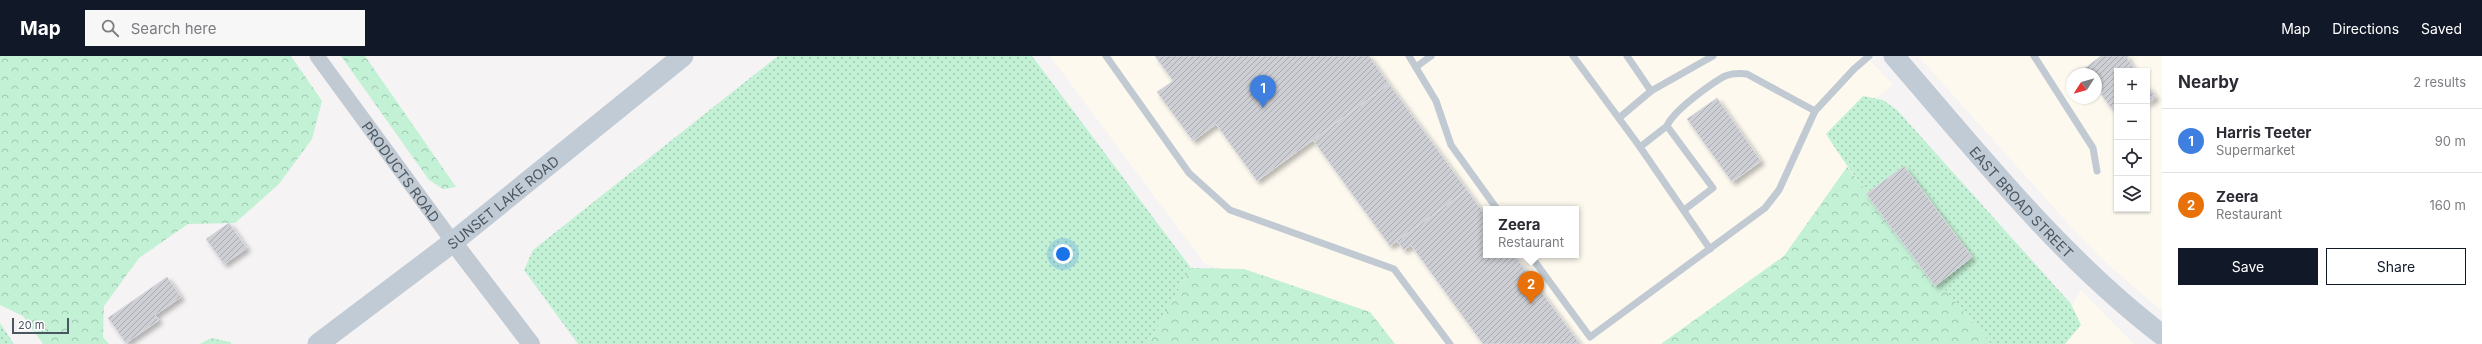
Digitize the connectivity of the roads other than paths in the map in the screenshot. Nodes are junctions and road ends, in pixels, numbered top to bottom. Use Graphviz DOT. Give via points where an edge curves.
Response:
graph roads {
  1 [pos="317,56"];
  2 [pos="683,56"];
  3 [pos="1106,56"];
  4 [pos="1409,56"];
  5 [pos="1431,56"];
  6 [pos="1573,56"];
  7 [pos="1627,56"];
  8 [pos="1713,56"];
  9 [pos="1869,56"];
  10 [pos="1894,56"];
  11 [pos="2034,56"];
  12 [pos="1416,67"];
  13 [pos="1651,91"];
  14 [pos="1815,111"];
  15 [pos="1619,118"];
  16 [pos="1667,126"];
  17 [pos="1640,147"];
  18 [pos="2097,172"];
  19 [pos="1495,206"];
  20 [pos="1684,210"];
  21 [pos="453,242"];
  22 [pos="1710,249"];
  23 [pos="1532,258"];
  24 [pos="2162,335"];
  25 [pos="1591,340"];
  26 [pos="318,344"];
  27 [pos="530,344"];
  28 [pos="1450,344"];
  1 -- 21 [label="street, PRODUCTS ROAD"];
  2 -- 21 [label="main road, SUNSET LAKE ROAD"];
  3 -- 28 [label="lane" via="1189,173 1230,210 1394,269"];
  4 -- 12 [label="lane"];
  5 -- 12 [label="lane"];
  6 -- 15 [label="lane"];
  7 -- 13 [label="lane"];
  8 -- 13 [label="lane"];
  9 -- 14 [label="lane" via="1854,68"];
  10 -- 24 [label="main road, EAST BROAD STREET" via="2066,252 2120,302"];
  11 -- 18 [label="lane" via="2093,148"];
  12 -- 19 [label="lane" via="1436,101 1451,145"];
  13 -- 15 [label="lane"];
  14 -- 16 [label="lane" via="1747,74 1737,72 1724,77 1672,115"];
  14 -- 22 [label="lane" via="1779,190 1765,208"];
  15 -- 17 [label="lane"];
  16 -- 17 [label="lane"];
  16 -- 20 [label="lane" via="1713,188"];
  17 -- 20 [label="lane"];
  20 -- 22 [label="lane"];
  21 -- 26 [label="main road, SUNSET LAKE ROAD"];
  21 -- 27 [label="street, PRODUCTS ROAD"];
  22 -- 25 [label="lane"];
  23 -- 25 [label="lane"];
}
